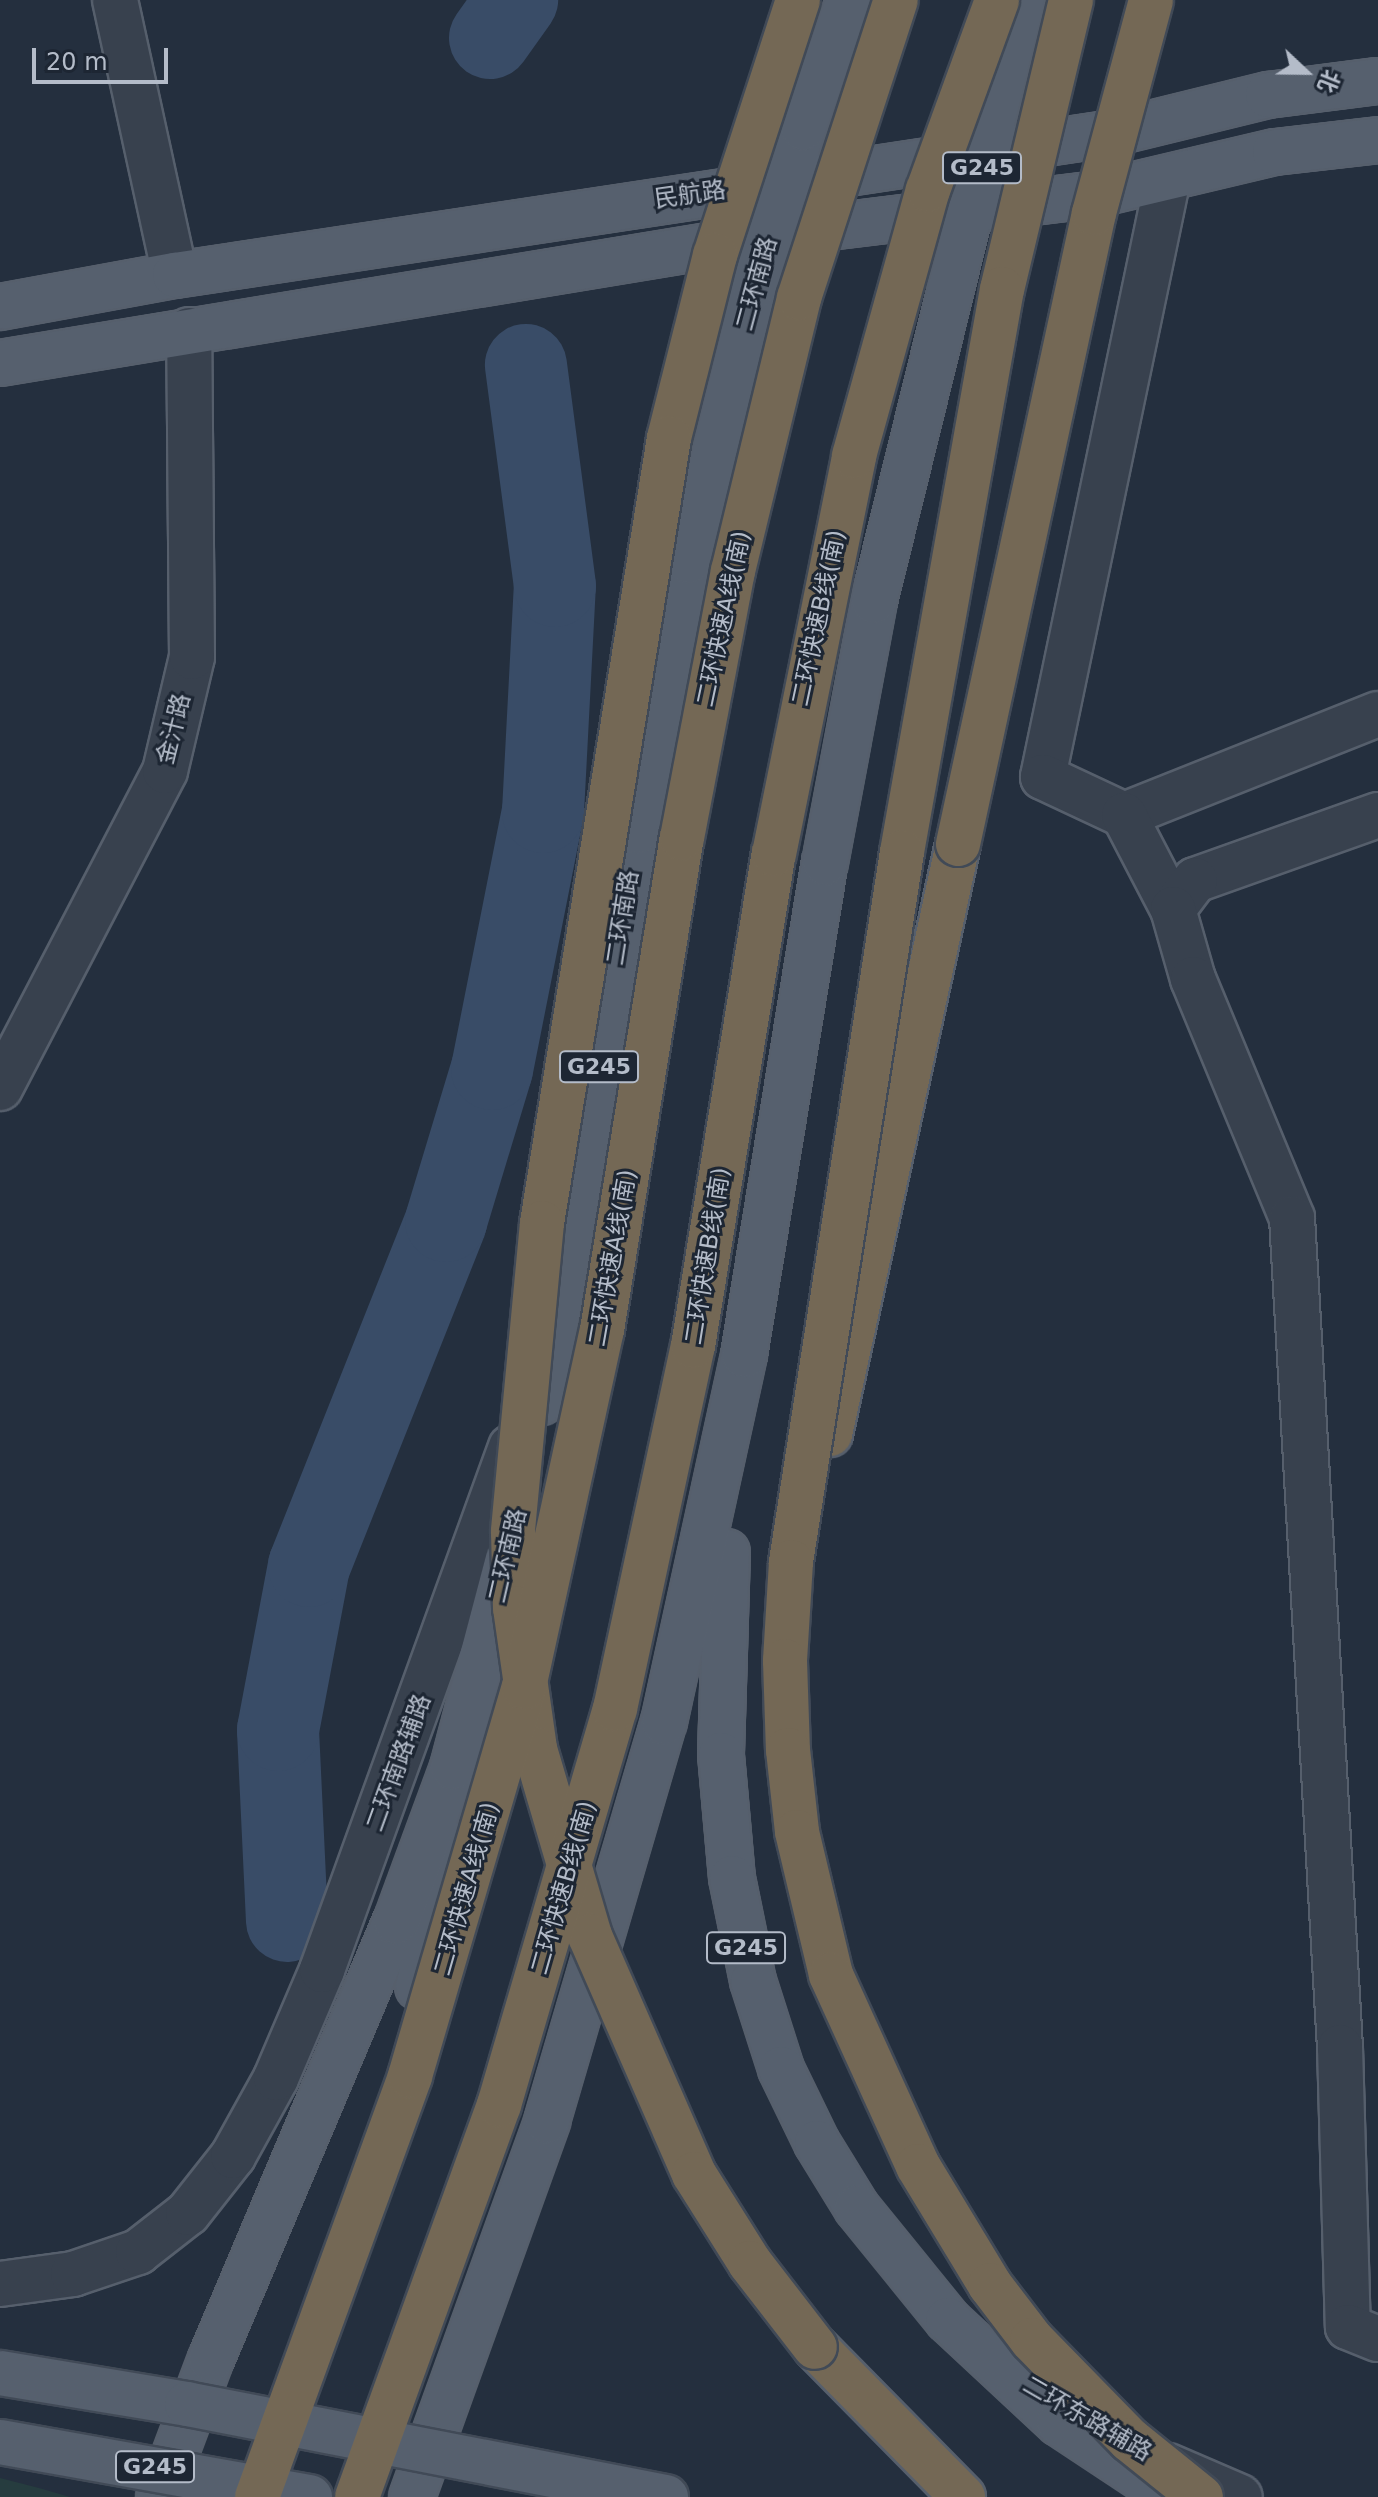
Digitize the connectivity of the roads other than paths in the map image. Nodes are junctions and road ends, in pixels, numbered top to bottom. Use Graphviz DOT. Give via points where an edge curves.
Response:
graph roads {
  1 [pos="115,0"];
  2 [pos="798,0"];
  3 [pos="838,0"];
  4 [pos="849,0"];
  5 [pos="896,0"];
  6 [pos="997,0"];
  7 [pos="1022,0"];
  8 [pos="1033,0"];
  9 [pos="1071,0"];
  10 [pos="1151,0"];
  11 [pos="1378,81"];
  12 [pos="1378,140"];
  13 [pos="986,152"];
  14 [pos="1168,178"];
  15 [pos="786,182"];
  16 [pos="971,210"];
  17 [pos="770,236"];
  18 [pos="175,275"];
  19 [pos="0,307"];
  20 [pos="189,330"];
  21 [pos="0,363"];
  22 [pos="1378,714"];
  23 [pos="1124,815"];
  24 [pos="1378,815"];
  25 [pos="1173,909"];
  26 [pos="596,1086"];
  27 [pos="0,1088"];
  28 [pos="764,1236"];
  29 [pos="480,1676"];
  30 [pos="788,1750"];
  31 [pos="0,2284"];
  32 [pos="948,2320"];
  33 [pos="1378,2339"];
  34 [pos="0,2373"];
  35 [pos="0,2442"];
  36 [pos="159,2497"];
  37 [pos="243,2497"];
  38 [pos="257,2497"];
  39 [pos="310,2497"];
  40 [pos="357,2497"];
  41 [pos="412,2497"];
  42 [pos="666,2497"];
  43 [pos="963,2497"];
  44 [pos="1171,2497"];
  45 [pos="1201,2497"];
  46 [pos="1240,2497"];
  1 -- 18 [label="street"];
  2 -- 43 [label="highway, bridge" via="694,331 642,591 542,1223 518,1455 515,1608 535,1749 569,1877 671,2130 720,2218 783,2307 899,2437"];
  3 -- 15 [label="street"];
  4 -- 15 [label="main road, 二环南路 / G245"];
  5 -- 38 [label="highway, 二环快速A线(南), bridge" via="799,298 733,571 679,853 602,1330 524,1687 410,2076"];
  6 -- 40 [label="highway, 二环快速B线(南), bridge" via="928,190 854,456 782,810 693,1346 615,1709 499,2105"];
  7 -- 13 [label="main road, G245"];
  8 -- 13 [label="street"];
  9 -- 30 [label="highway, bridge" via="1002,289 897,883 791,1562 785,1661"];
  10 -- 30 [label="highway, bridge" via="1086,251 825,1455"];
  11 -- 13 [label="main road, 民航路" via="1268,95 1113,133"];
  12 -- 14 [label="main road" via="1275,152"];
  13 -- 15 [label="main road, 民航路"];
  13 -- 16 [label="main road, G245"];
  14 -- 16 [label="main road" via="1097,194"];
  14 -- 23 [label="street" via="1043,777"];
  15 -- 17 [label="main road, 二环南路 / G245"];
  15 -- 18 [label="main road, 民航路"];
  16 -- 17 [label="main road"];
  16 -- 28 [label="main road, G245" via="871,615"];
  17 -- 20 [label="main road"];
  17 -- 26 [label="main road, 二环南路 / G245" via="689,561"];
  18 -- 19 [label="main road, 民航路"];
  20 -- 21 [label="main road"];
  20 -- 27 [label="street, 金汁路" via="192,657 165,771"];
  22 -- 23 [label="street"];
  23 -- 25 [label="street"];
  24 -- 25 [label="street" via="1195,880"];
  25 -- 33 [label="street" via="1193,979 1292,1218 1340,2047 1348,2327"];
  26 -- 29 [label="main road, 二环南路 / G245" via="535,1438"];
  26 -- 31 [label="street, 二环南路辅路" via="557,1281 492,1510 322,1970 265,2099 211,2187 164,2234 107,2265"];
  28 -- 32 [label="main road, G245" via="736,1437 722,1609 721,1755 732,1878 753,1981 781,2069 817,2143 857,2208"];
  28 -- 41 [label="main road" via="721,1475 630,1850 547,2121"];
  29 -- 36 [label="main road, 二环南路 / G245" via="366,1997 211,2359"];
  29 -- 37 [label="main road" via="396,2073 347,2231"];
  30 -- 45 [label="highway, bridge" via="797,1832 831,1975 918,2166 982,2273 1032,2340 1130,2440"];
  32 -- 44 [label="main road, G245" via="1059,2423"];
  32 -- 46 [label="street, 二环东路辅路" via="1033,2391 1085,2423"];
  34 -- 42 [label="main road, bridge"];
  35 -- 39 [label="main road, G245, bridge"];
}
